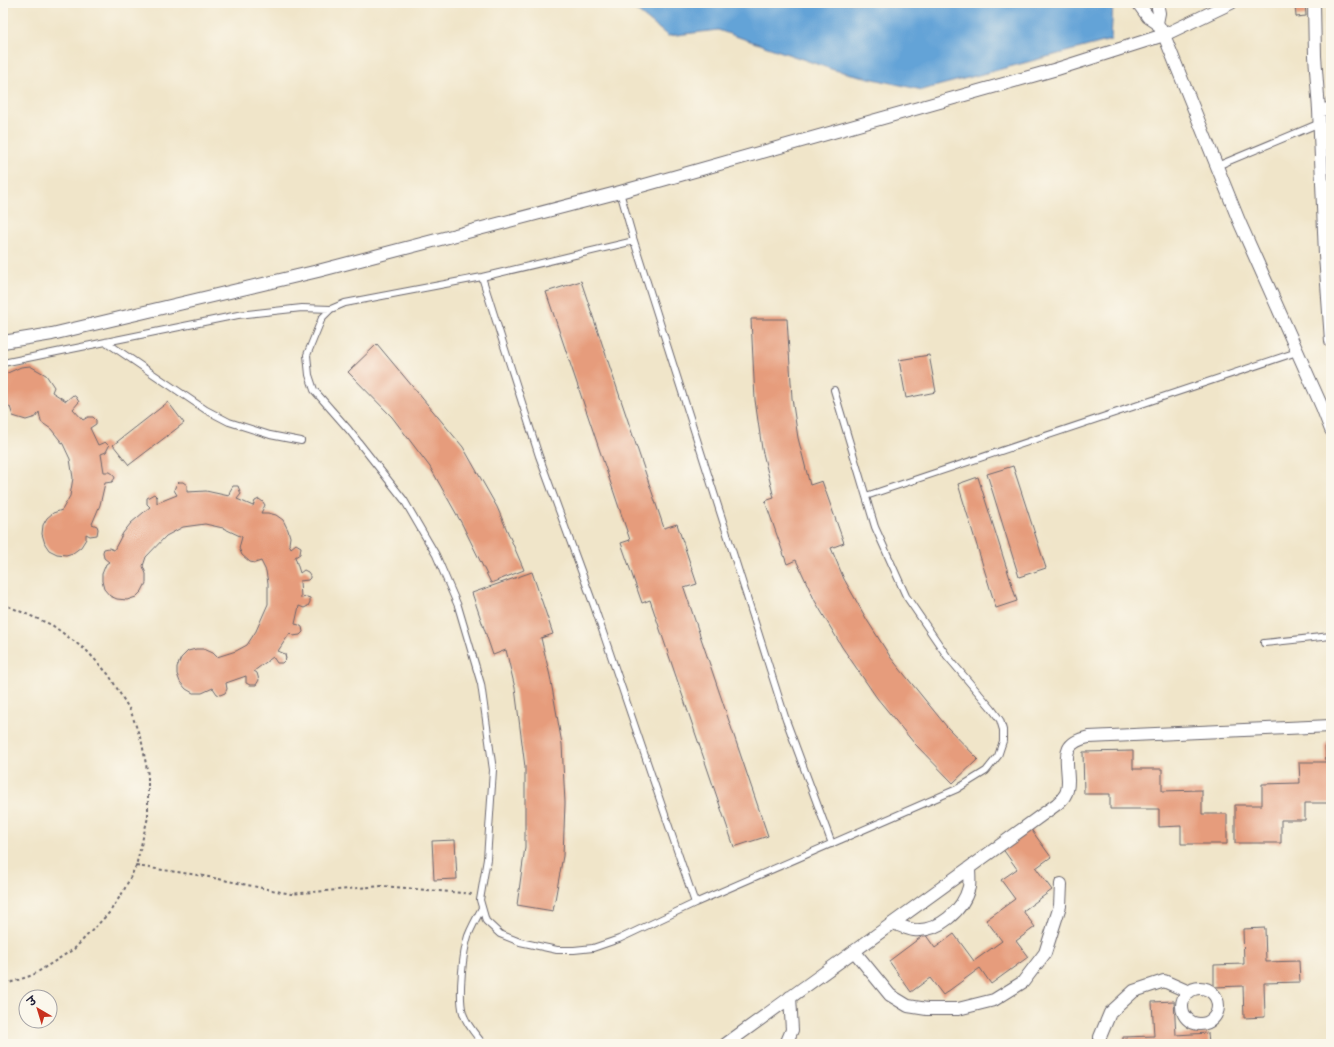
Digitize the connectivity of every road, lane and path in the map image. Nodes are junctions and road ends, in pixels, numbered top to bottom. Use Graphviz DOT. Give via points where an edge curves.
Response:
graph roads {
  1 [pos="1138,3"];
  2 [pos="1157,3"];
  3 [pos="1230,3"];
  4 [pos="1314,3"];
  5 [pos="1157,23"];
  6 [pos="1164,35"];
  7 [pos="1325,109"];
  8 [pos="1320,123"];
  9 [pos="1217,166"];
  10 [pos="620,192"];
  11 [pos="634,241"];
  12 [pos="1328,255"];
  13 [pos="482,277"];
  14 [pos="331,309"];
  15 [pos="1331,341"];
  16 [pos="3,342"];
  17 [pos="106,342"];
  18 [pos="1297,352"];
  19 [pos="3,363"];
  20 [pos="834,390"];
  21 [pos="1327,407"];
  22 [pos="1331,430"];
  23 [pos="300,441"];
  24 [pos="866,496"];
  25 [pos="3,604"];
  26 [pos="1331,636"];
  27 [pos="1264,643"];
  28 [pos="1331,726"];
  29 [pos="832,844"];
  30 [pos="136,866"];
  31 [pos="969,868"];
  32 [pos="1061,884"];
  33 [pos="480,900"];
  34 [pos="695,903"];
  35 [pos="482,908"];
  36 [pos="893,923"];
  37 [pos="854,951"];
  38 [pos="3,985"];
  39 [pos="1189,992"];
  40 [pos="790,997"];
  41 [pos="483,1044"];
  42 [pos="726,1044"];
  43 [pos="786,1044"];
  44 [pos="1100,1044"];
  1 -- 5 [label="street" via="1148,18"];
  2 -- 5 [label="street"];
  3 -- 6 [label="street"];
  4 -- 7 [label="street" via="1315,56"];
  5 -- 6 [label="street"];
  6 -- 9 [label="street"];
  6 -- 10 [label="street" via="1057,69"];
  7 -- 8 [label="street"];
  8 -- 9 [label="lane"];
  8 -- 12 [label="street"];
  9 -- 18 [label="street"];
  10 -- 11 [label="lane"];
  10 -- 16 [label="street" via="318,271 52,334"];
  11 -- 13 [label="lane"];
  11 -- 29 [label="lane" via="782,705"];
  12 -- 15 [label="street"];
  13 -- 14 [label="lane" via="345,303"];
  13 -- 34 [label="lane" via="538,456 594,606"];
  14 -- 17 [label="lane" via="302,308 238,315"];
  14 -- 33 [label="lane" via="322,318 307,355 314,390 404,500 436,554 458,606 480,684 493,770 487,860"];
  17 -- 19 [label="lane"];
  17 -- 23 [label="lane" via="206,410 229,422"];
  18 -- 21 [label="street"];
  18 -- 24 [label="lane"];
  20 -- 24 [label="lane"];
  21 -- 22 [label="street"];
  24 -- 29 [label="lane" via="875,527 906,596 947,656 1000,720 1003,741 998,756 986,771 957,789"];
  25 -- 30 [label="path" via="52,625 87,651 108,675 131,712 142,743 148,775 148,817"];
  26 -- 27 [label="lane"];
  28 -- 31 [label="street" via="1080,738 1069,748 1067,756 1066,795"];
  29 -- 34 [label="lane"];
  30 -- 33 [label="path" via="204,876 291,894 382,886 472,894"];
  30 -- 38 [label="path" via="124,892 109,913 74,949 33,975"];
  31 -- 36 [label="street"];
  31 -- 36 [label="street" via="969,887 957,911 931,929 912,930"];
  32 -- 37 [label="street" via="1060,906 1045,953 1023,982 994,1000 958,1009 908,1006 890,995"];
  33 -- 35 [label="lane"];
  34 -- 35 [label="lane" via="620,939 593,948 574,950 557,950 520,942 500,934 486,921"];
  35 -- 41 [label="lane" via="468,936 461,1003 465,1019"];
  36 -- 37 [label="street"];
  37 -- 40 [label="street"];
  39 -- 44 [label="street" via="1164,981 1134,991 1110,1013 1100,1037"];
  40 -- 42 [label="street"];
  40 -- 43 [label="street" via="792,1030"];
}
